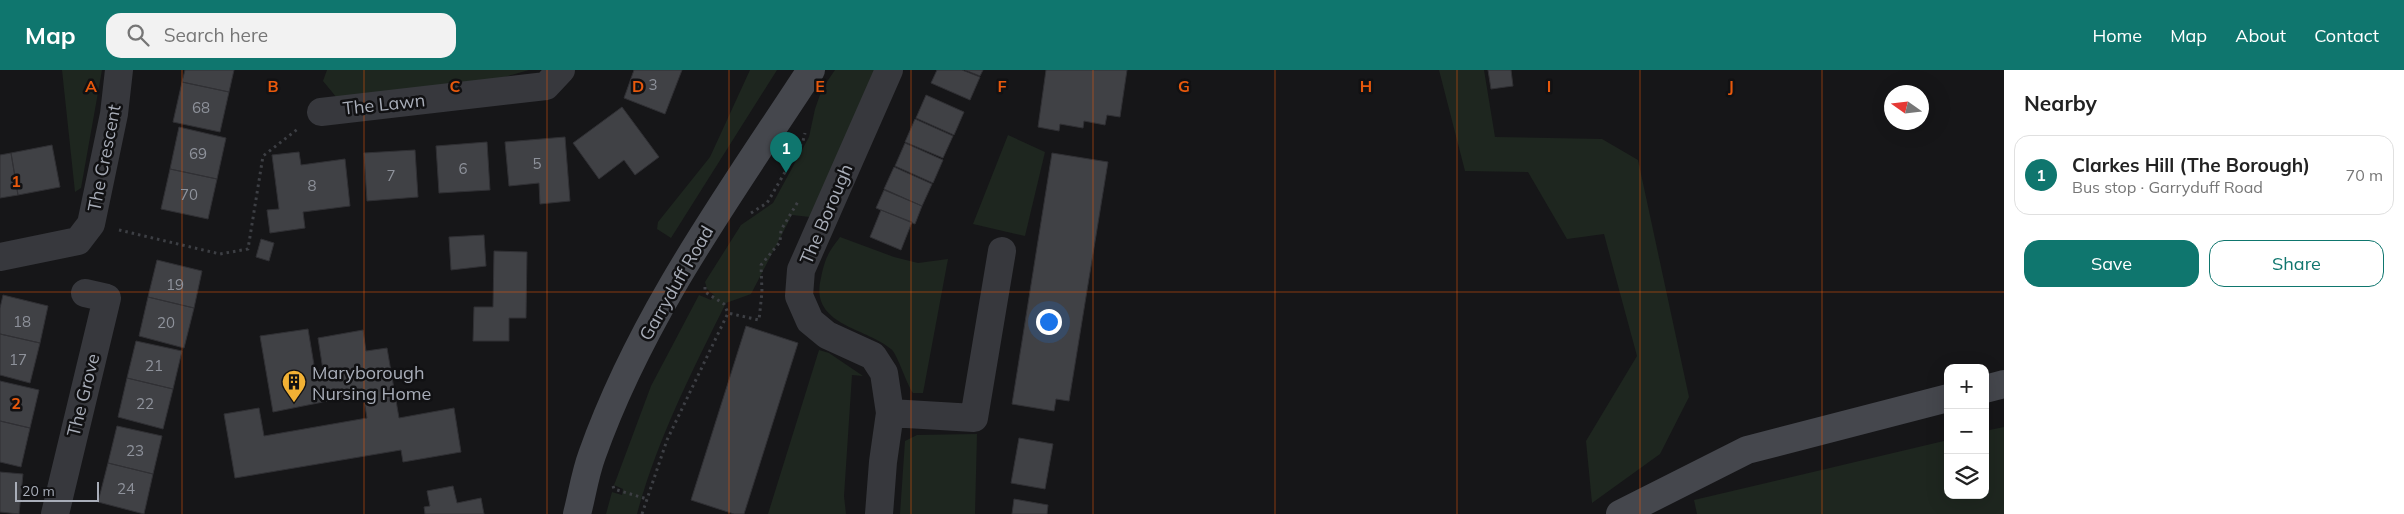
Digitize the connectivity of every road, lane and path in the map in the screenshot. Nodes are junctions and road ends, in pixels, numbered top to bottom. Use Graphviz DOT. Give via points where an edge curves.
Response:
graph roads {
  1 [pos="119,70"];
  2 [pos="561,70"];
  3 [pos="811,70"];
  4 [pos="889,70"];
  5 [pos="321,112"];
  6 [pos="808,126"];
  7 [pos="743,218"];
  8 [pos="782,230"];
  9 [pos="85,232"];
  10 [pos="1002,251"];
  11 [pos="0,256"];
  12 [pos="85,293"];
  13 [pos="712,297"];
  14 [pos="728,313"];
  15 [pos="2004,384"];
  16 [pos="1989,388"];
  17 [pos="1944,399"];
  18 [pos="890,413"];
  19 [pos="612,480"];
  20 [pos="647,499"];
  21 [pos="55,514"];
  22 [pos="578,514"];
  23 [pos="642,514"];
  24 [pos="880,514"];
  25 [pos="1620,514"];
  1 -- 9 [label="street, The Crescent" via="114,114"];
  2 -- 5 [label="street, The Lawn" via="546,86"];
  3 -- 22 [label="street, Garryduff Road" via="680,270 656,313 595,448"];
  4 -- 18 [label="street, The Borough" via="801,270 799,296 810,321 827,335 873,356 884,372"];
  5 -- 9 [label="path" via="263,156 248,249 220,254"];
  6 -- 7 [label="path" via="803,141 767,203"];
  8 -- 14 [label="path" via="780,242 761,265 759,320"];
  9 -- 11 [label="street"];
  10 -- 18 [label="street" via="974,418"];
  12 -- 21 [label="street, The Grove" via="107,298"];
  13 -- 14 [label="path" via="724,304"];
  14 -- 20 [label="path" via="667,440"];
  15 -- 16 [label="street"];
  17 -- 25 [label="street" via="1748,450"];
  18 -- 24 [label="street, The Borough"];
  19 -- 20 [label="path" via="610,487"];
  20 -- 23 [label="path"];
}
